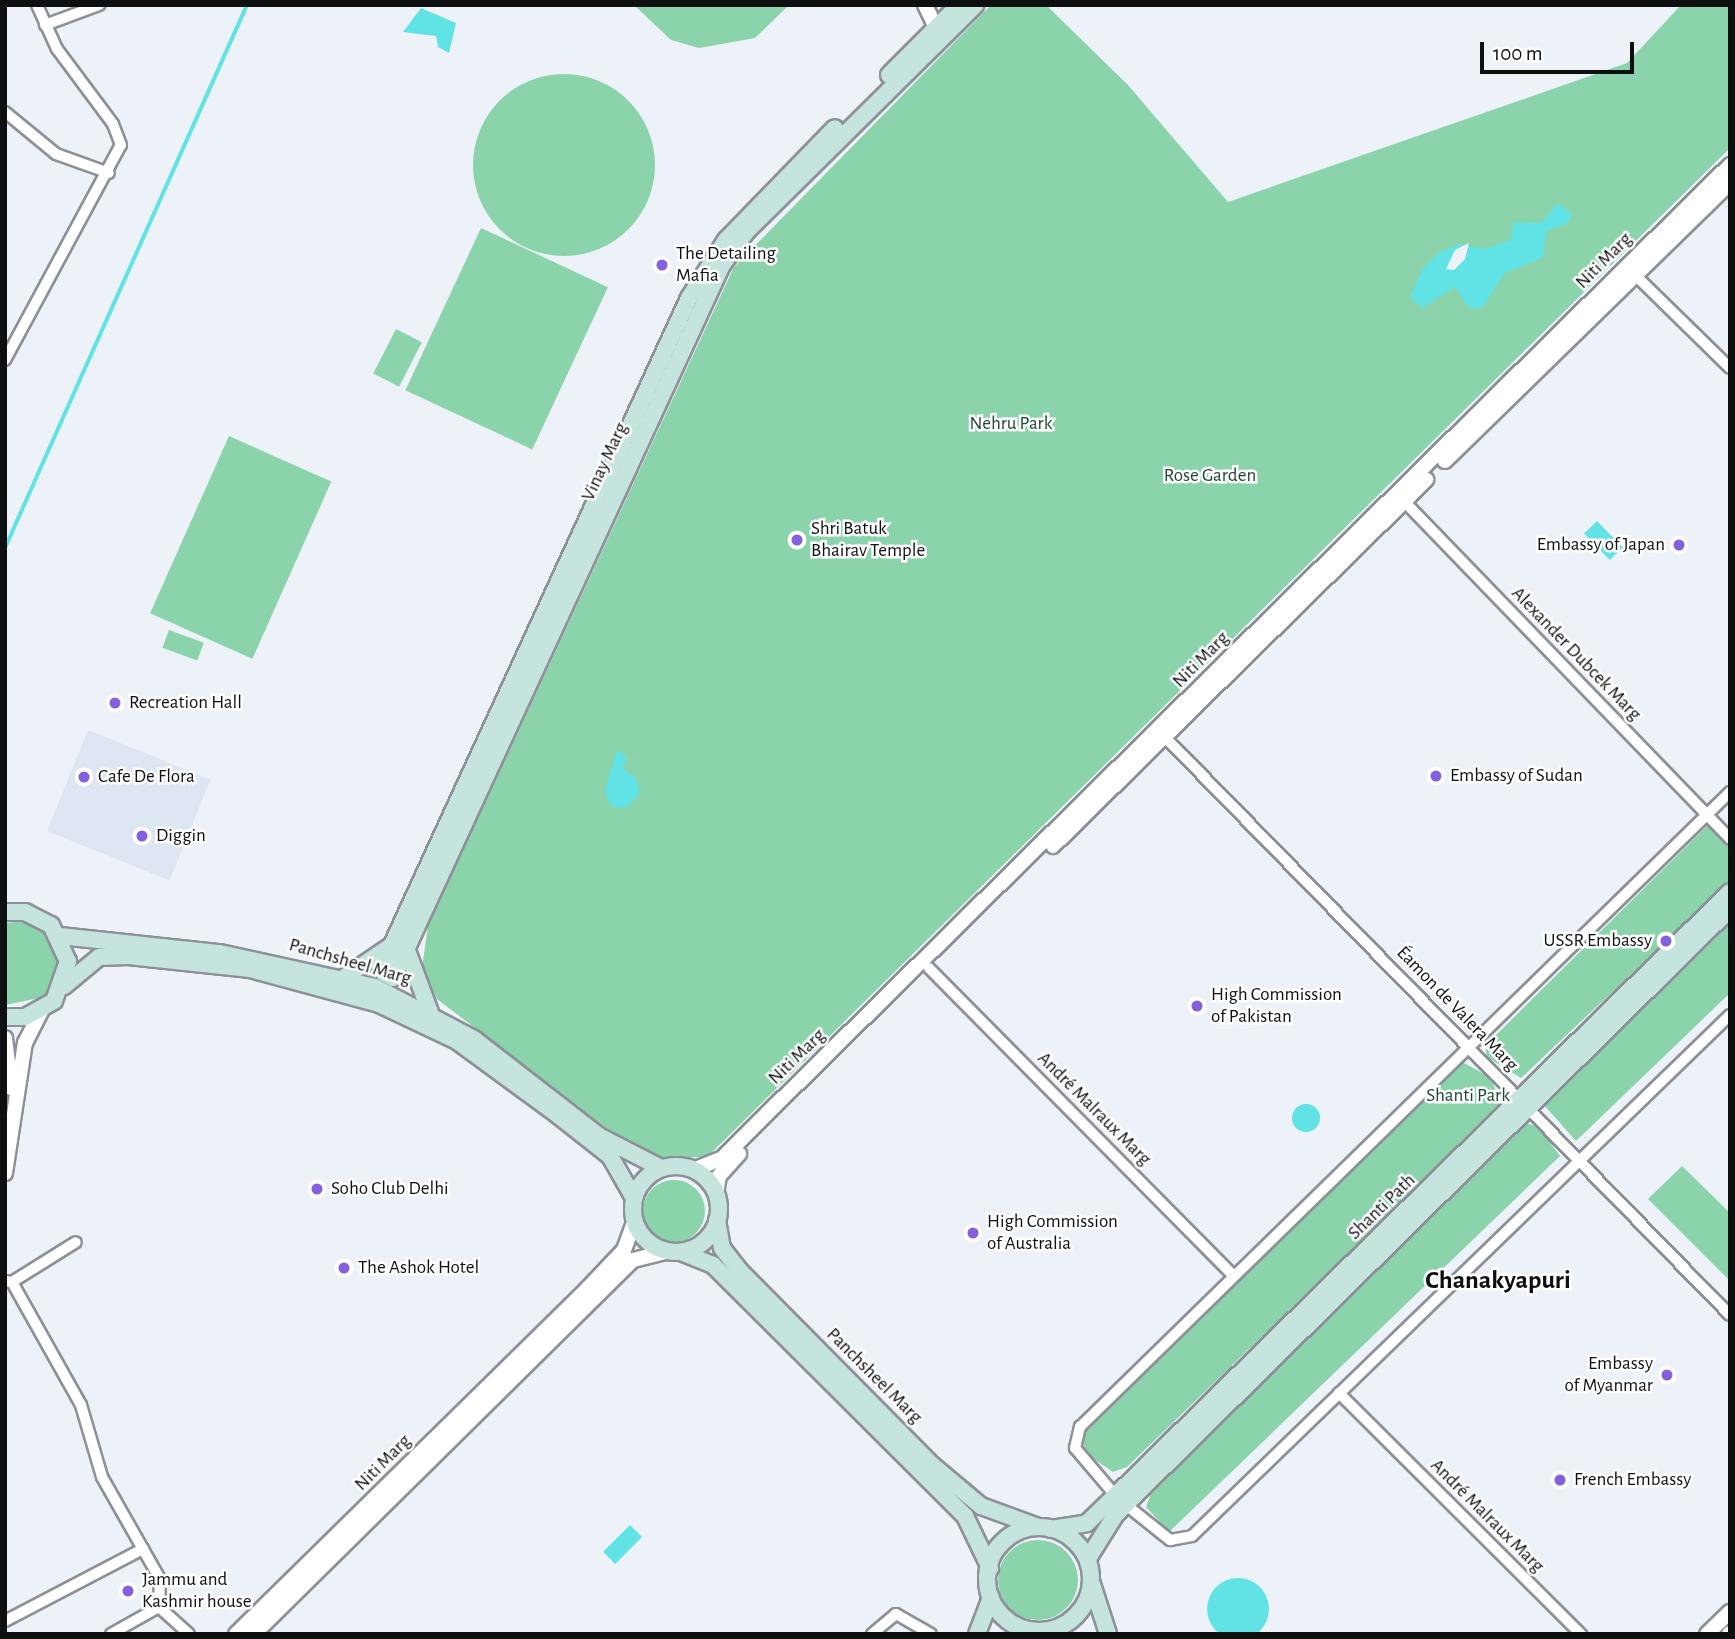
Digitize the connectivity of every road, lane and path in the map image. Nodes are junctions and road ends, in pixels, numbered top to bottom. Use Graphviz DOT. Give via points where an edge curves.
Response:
graph roads {
  1 [pos="37,5"];
  2 [pos="99,5"];
  3 [pos="925,5"];
  4 [pos="959,5"];
  5 [pos="975,5"];
  6 [pos="45,25"];
  7 [pos="938,33"];
  8 [pos="5,112"];
  9 [pos="1730,165"];
  10 [pos="109,173"];
  11 [pos="1730,183"];
  12 [pos="1630,270"];
  13 [pos="7,351"];
  14 [pos="1730,368"];
  15 [pos="1401,498"];
  16 [pos="1162,734"];
  17 [pos="1730,792"];
  18 [pos="1707,814"];
  19 [pos="1730,839"];
  20 [pos="1730,892"];
  21 [pos="1730,909"];
  22 [pos="5,912"];
  23 [pos="60,936"];
  24 [pos="392,945"];
  25 [pos="408,953"];
  26 [pos="929,968"];
  27 [pos="342,979"];
  28 [pos="64,986"];
  29 [pos="41,1011"];
  30 [pos="430,1012"];
  31 [pos="1730,1014"];
  32 [pos="5,1017"];
  33 [pos="5,1038"];
  34 [pos="1469,1046"];
  35 [pos="1526,1105"];
  36 [pos="5,1144"];
  37 [pos="1582,1163"];
  38 [pos="661,1168"];
  39 [pos="693,1170"];
  40 [pos="5,1173"];
  41 [pos="716,1193"];
  42 [pos="634,1198"];
  43 [pos="717,1220"];
  44 [pos="634,1223"];
  45 [pos="76,1242"];
  46 [pos="675,1252"];
  47 [pos="1233,1275"];
  48 [pos="9,1282"];
  49 [pos="1730,1315"];
  50 [pos="1339,1393"];
  51 [pos="1120,1499"];
  52 [pos="1043,1527"];
  53 [pos="143,1549"];
  54 [pos="1089,1557"];
  55 [pos="990,1568"];
  56 [pos="1091,1579"];
  57 [pos="991,1598"];
  58 [pos="159,1607"];
  59 [pos="1730,1612"];
  60 [pos="5,1621"];
  61 [pos="1051,1632"];
  62 [pos="1016,1633"];
  63 [pos="111,1634"];
  64 [pos="189,1634"];
  65 [pos="236,1634"];
  66 [pos="254,1634"];
  67 [pos="872,1634"];
  68 [pos="930,1634"];
  69 [pos="977,1634"];
  70 [pos="1108,1634"];
  71 [pos="1581,1634"];
  72 [pos="1707,1634"];
  1 -- 6 [label="street"];
  2 -- 6 [label="street"];
  3 -- 7 [label="street"];
  4 -- 7 [label="main road, Vinay Marg"];
  5 -- 7 [label="main road, Vinay Marg"];
  6 -- 10 [label="street" via="72,74 119,134"];
  7 -- 24 [label="main road, Vinay Marg" via="749,215 689,298"];
  7 -- 25 [label="main road, Vinay Marg" via="745,233 722,265 436,876"];
  8 -- 10 [label="street" via="56,155"];
  9 -- 12 [label="street, Niti Marg"];
  10 -- 13 [label="street"];
  11 -- 12 [label="street, Niti Marg"];
  12 -- 14 [label="street"];
  12 -- 15 [label="street, Niti Marg"];
  15 -- 16 [label="street, Niti Marg"];
  15 -- 18 [label="street, Alexander Dubcek Marg"];
  16 -- 26 [label="street, Niti Marg"];
  16 -- 34 [label="street, Éamon de Valera Marg"];
  16 -- 39 [label="street, Niti Marg" via="722,1158"];
  17 -- 18 [label="street"];
  18 -- 19 [label="street, Alexander Dubcek Marg"];
  18 -- 34 [label="street"];
  20 -- 35 [label="main road, Shanti Path"];
  21 -- 35 [label="main road, Shanti Path"];
  22 -- 23 [label="main road" via="39,917"];
  23 -- 27 [label="main road, Panchsheel Marg" via="220,953"];
  23 -- 28 [label="main road" via="68,961"];
  24 -- 25 [label="main road" via="387,977 399,972"];
  24 -- 27 [label="main road"];
  25 -- 30 [label="main road"];
  26 -- 41 [label="street, Niti Marg" via="730,1163"];
  26 -- 47 [label="street, André Malraux Marg"];
  27 -- 30 [label="main road, Panchsheel Marg"];
  28 -- 29 [label="main road, Panchsheel Marg"];
  28 -- 42 [label="main road, Panchsheel Marg" via="99,957 128,956 250,970 379,1004 457,1041 550,1109 610,1156"];
  29 -- 32 [label="main road"];
  29 -- 40 [label="street" via="25,1043"];
  30 -- 38 [label="main road, Panchsheel Marg" via="599,1136"];
  31 -- 37 [label="street"];
  33 -- 36 [label="street" via="11,1057"];
  34 -- 35 [label="street, Éamon de Valera Marg"];
  34 -- 47 [label="street"];
  35 -- 37 [label="street, Éamon de Valera Marg"];
  35 -- 51 [label="main road, Shanti Path"];
  37 -- 49 [label="street, Éamon de Valera Marg"];
  37 -- 50 [label="street"];
  38 -- 39 [label="main road"];
  38 -- 42 [label="main road" via="647,1177"];
  39 -- 41 [label="main road"];
  41 -- 43 [label="main road"];
  42 -- 44 [label="main road"];
  43 -- 46 [label="main road" via="706,1240"];
  43 -- 52 [label="main road, Panchsheel Marg" via="722,1248 738,1270 932,1465 981,1506"];
  44 -- 46 [label="main road" via="645,1240"];
  44 -- 65 [label="street, Niti Marg" via="624,1250 586,1290"];
  45 -- 48 [label="street"];
  46 -- 55 [label="main road, Panchsheel Marg" via="713,1265 965,1516"];
  46 -- 66 [label="street, Niti Marg" via="633,1260"];
  47 -- 51 [label="street" via="1080,1427 1075,1448"];
  48 -- 53 [label="street" via="81,1405 102,1477"];
  50 -- 51 [label="street" via="1182,1541 1155,1531"];
  50 -- 71 [label="street, André Malraux Marg"];
  51 -- 52 [label="main road, Shanti Path" via="1087,1523"];
  51 -- 54 [label="main road, Shanti Path" via="1093,1542"];
  52 -- 54 [label="main road"];
  52 -- 55 [label="main road" via="1005,1541"];
  53 -- 58 [label="street" via="160,1579"];
  53 -- 60 [label="street"];
  54 -- 56 [label="main road"];
  55 -- 57 [label="main road"];
  56 -- 61 [label="main road" via="1080,1609"];
  56 -- 70 [label="main road"];
  57 -- 62 [label="main road"];
  57 -- 69 [label="main road"];
  58 -- 63 [label="street"];
  58 -- 64 [label="street"];
  59 -- 72 [label="street"];
  61 -- 62 [label="main road"];
  67 -- 68 [label="street" via="896,1614"];
}
